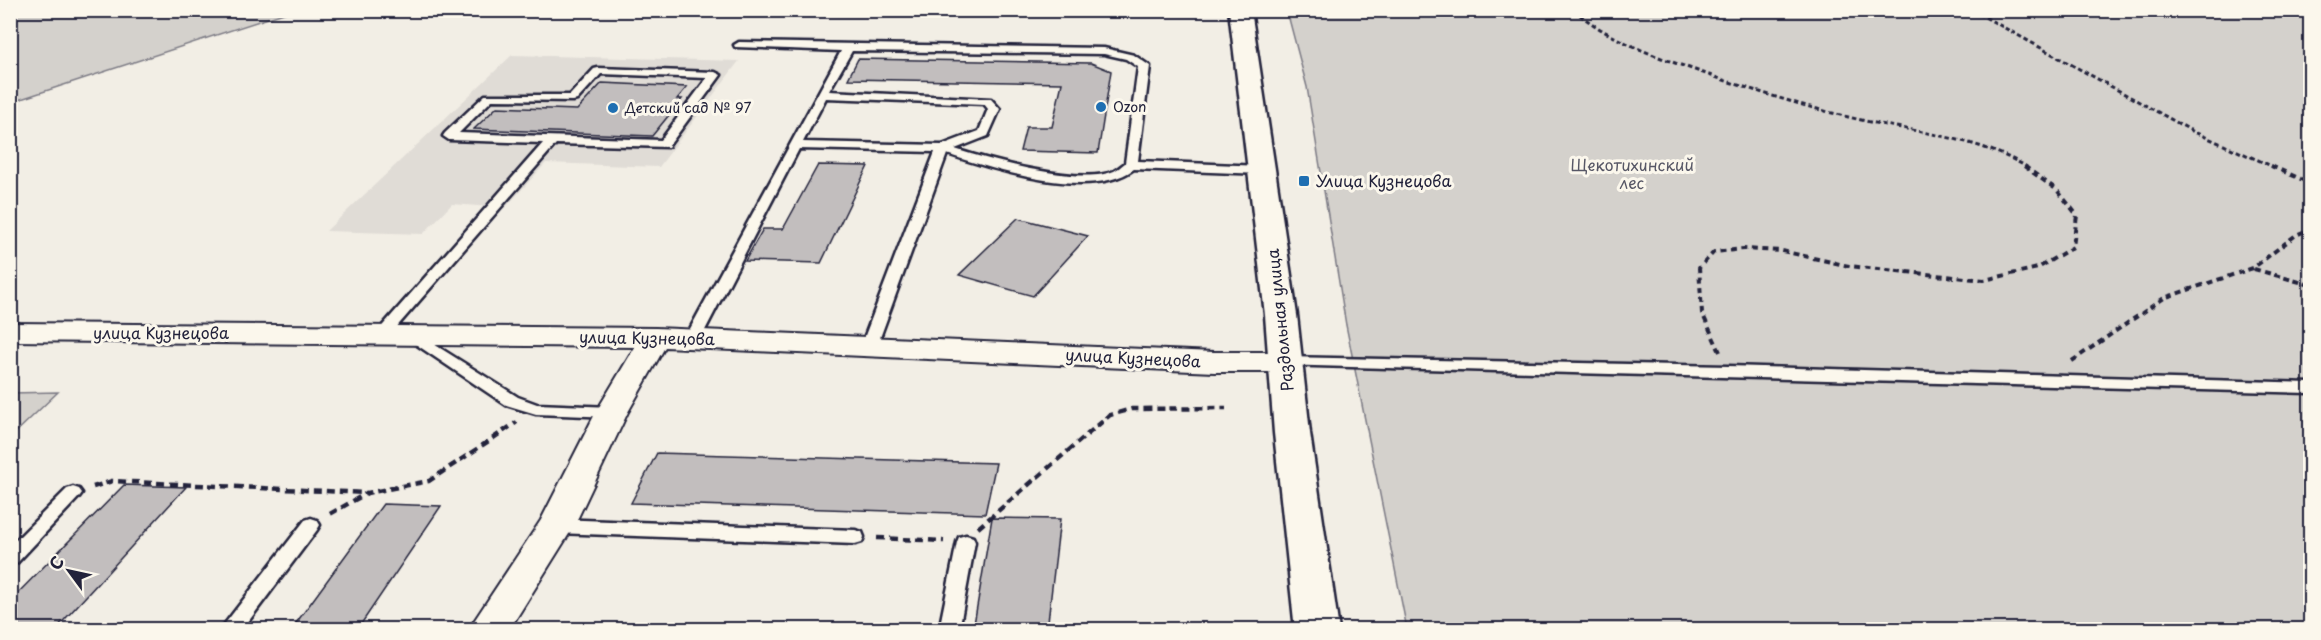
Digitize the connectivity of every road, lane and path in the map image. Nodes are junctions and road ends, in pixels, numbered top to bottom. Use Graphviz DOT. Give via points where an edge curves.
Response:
graph roads {
  1 [pos="1240,10"];
  2 [pos="1574,10"];
  3 [pos="1972,10"];
  4 [pos="740,45"];
  5 [pos="848,48"];
  6 [pos="822,94"];
  7 [pos="553,140"];
  8 [pos="796,145"];
  9 [pos="943,149"];
  10 [pos="1131,165"];
  11 [pos="1262,171"];
  12 [pos="2310,183"];
  13 [pos="2310,229"];
  14 [pos="2253,268"];
  15 [pos="2310,285"];
  16 [pos="10,332"];
  17 [pos="382,335"];
  18 [pos="413,336"];
  19 [pos="656,337"];
  20 [pos="693,338"];
  21 [pos="869,346"];
  22 [pos="1284,362"];
  23 [pos="1728,371"];
  24 [pos="2044,380"];
  25 [pos="2310,388"];
  26 [pos="1226,408"];
  27 [pos="536,409"];
  28 [pos="612,412"];
  29 [pos="73,493"];
  30 [pos="367,493"];
  31 [pos="311,525"];
  32 [pos="556,526"];
  33 [pos="855,537"];
  34 [pos="966,542"];
  35 [pos="10,558"];
  36 [pos="230,630"];
  37 [pos="488,630"];
  38 [pos="949,630"];
  39 [pos="1317,630"];
  1 -- 11 [label="main road, Раздольная улица"];
  2 -- 23 [label="path" via="1591,26 1625,44 1792,103 1991,148 2061,192 2077,215 2073,247 2038,268 1984,280 1849,266 1782,251 1714,252 1699,268 1702,314"];
  3 -- 12 [label="path" via="2194,132"];
  4 -- 5 [label="lane"];
  5 -- 6 [label="lane"];
  5 -- 10 [label="lane" via="1104,51 1130,57 1144,66"];
  6 -- 8 [label="lane"];
  6 -- 9 [label="lane" via="987,101 994,109 984,133"];
  7 -- 7 [label="lane" via="664,144 715,75 598,71 573,98 489,97 449,136"];
  7 -- 17 [label="lane"];
  8 -- 9 [label="lane"];
  8 -- 20 [label="lane"];
  9 -- 10 [label="lane" via="978,161 1087,178 1116,175"];
  9 -- 21 [label="lane"];
  10 -- 11 [label="lane"];
  11 -- 22 [label="main road, Раздольная улица"];
  13 -- 14 [label="path"];
  14 -- 15 [label="path"];
  14 -- 24 [label="path" via="2164,298"];
  16 -- 17 [label="street, улица Кузнецова"];
  17 -- 18 [label="street, улица Кузнецова"];
  18 -- 19 [label="street, улица Кузнецова"];
  18 -- 27 [label="lane" via="512,401"];
  19 -- 20 [label="street, улица Кузнецова"];
  19 -- 28 [label="street"];
  20 -- 21 [label="street, улица Кузнецова"];
  21 -- 22 [label="street, улица Кузнецова"];
  22 -- 23 [label="lane"];
  22 -- 39 [label="main road, Раздольная улица"];
  23 -- 24 [label="lane"];
  24 -- 25 [label="lane"];
  26 -- 34 [label="path" via="1132,409 1110,415 986,519"];
  27 -- 28 [label="lane"];
  27 -- 30 [label="path" via="429,481"];
  28 -- 32 [label="street"];
  29 -- 30 [label="path" via="112,481"];
  29 -- 35 [label="lane"];
  30 -- 31 [label="path"];
  31 -- 36 [label="lane"];
  32 -- 33 [label="lane"];
  32 -- 37 [label="street"];
  33 -- 34 [label="path"];
  34 -- 38 [label="lane"];
}
